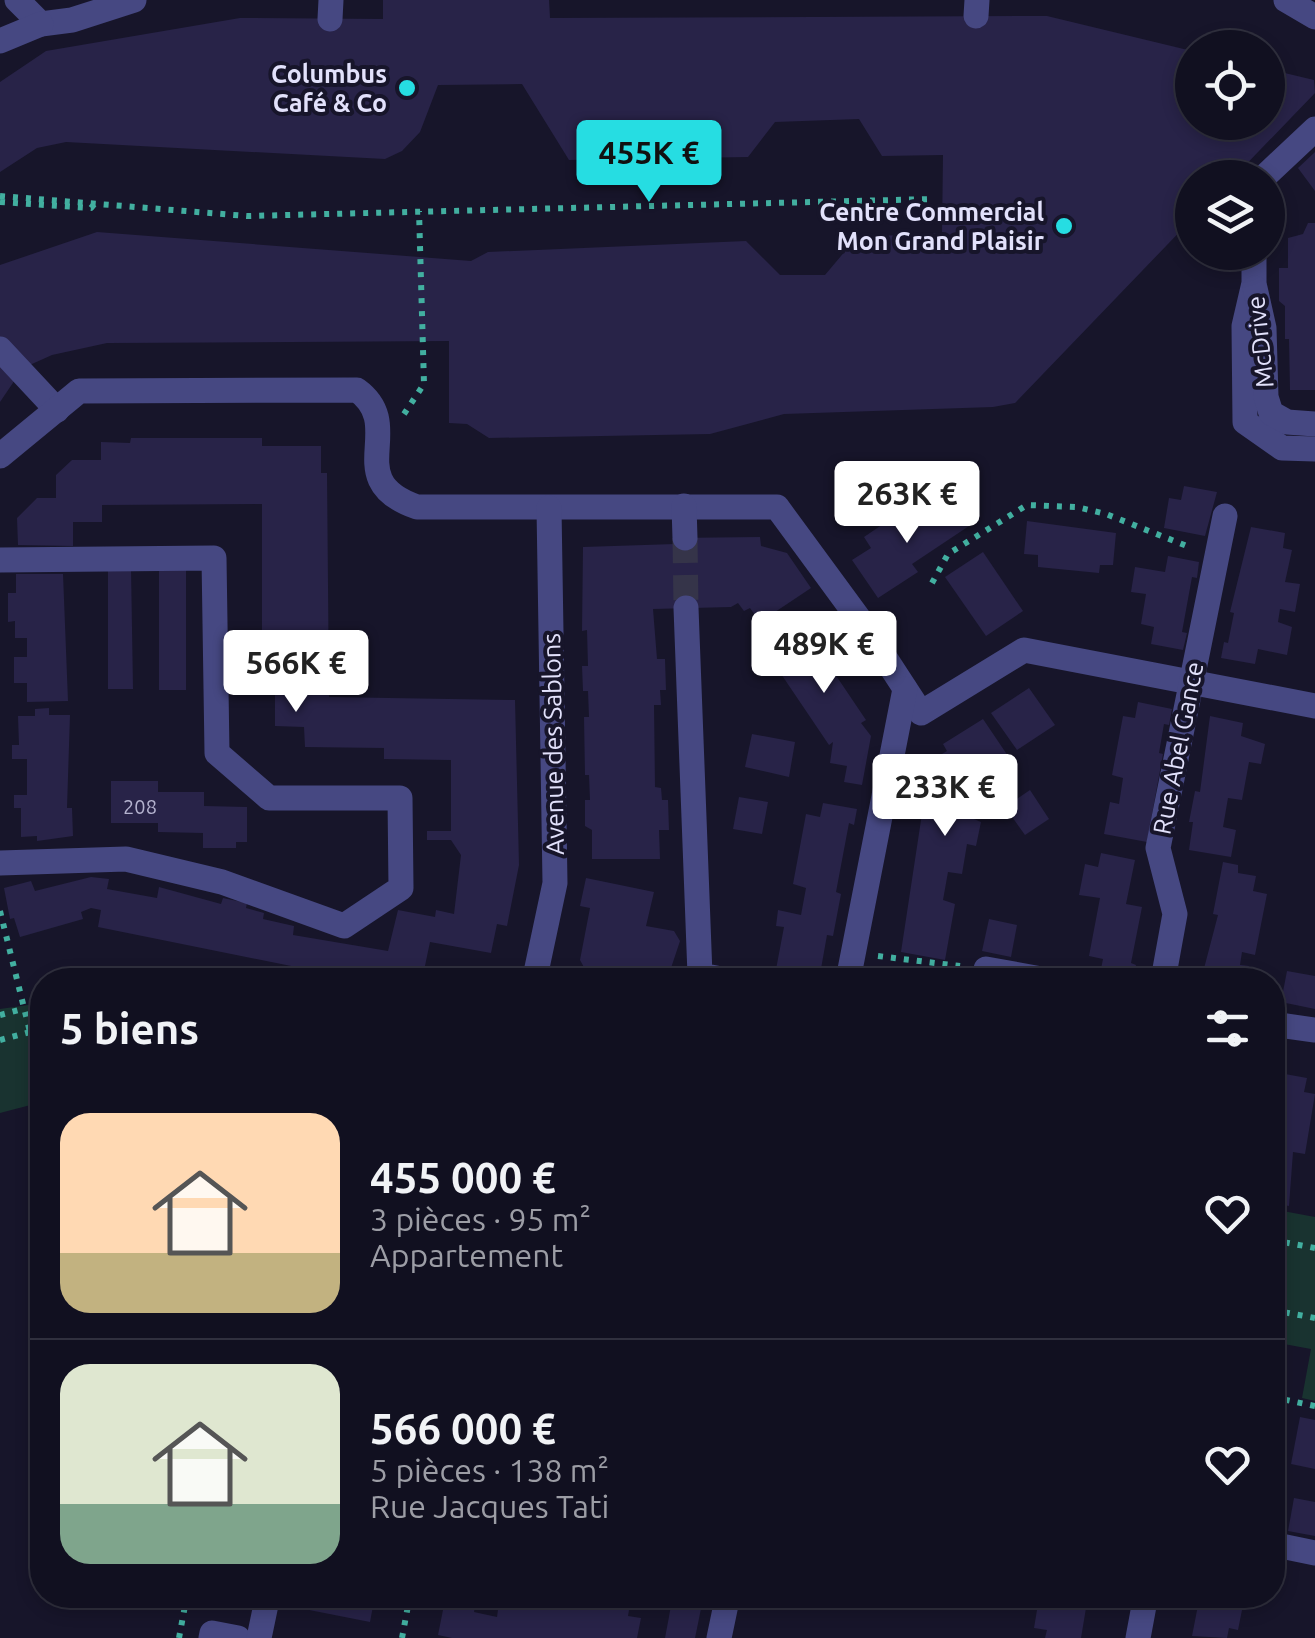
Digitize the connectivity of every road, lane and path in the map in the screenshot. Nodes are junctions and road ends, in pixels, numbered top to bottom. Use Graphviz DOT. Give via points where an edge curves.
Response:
graph roads {
  1 [pos="17,0"];
  2 [pos="134,0"];
  3 [pos="1286,0"];
  4 [pos="1315,17"];
  5 [pos="41,24"];
  6 [pos="0,41"];
  7 [pos="1315,129"];
  8 [pos="1283,160"];
  9 [pos="0,199"];
  10 [pos="934,199"];
  11 [pos="419,210"];
  12 [pos="1254,270"];
  13 [pos="1254,284"];
  14 [pos="0,349"];
  15 [pos="424,384"];
  16 [pos="57,410"];
  17 [pos="1315,424"];
  18 [pos="1315,449"];
  19 [pos="0,456"];
  20 [pos="684,506"];
  21 [pos="560,507"];
  22 [pos="1225,516"];
  23 [pos="685,538"];
  24 [pos="1218,552"];
  25 [pos="0,560"];
  26 [pos="932,583"];
  27 [pos="686,608"];
  28 [pos="1192,681"];
  29 [pos="905,688"];
  30 [pos="1315,706"];
  31 [pos="0,863"];
  32 [pos="0,911"];
  33 [pos="854,954"];
  34 [pos="538,968"];
  35 [pos="700,968"];
  36 [pos="851,968"];
  37 [pos="977,968"];
  38 [pos="1164,968"];
  39 [pos="23,1010"];
  40 [pos="0,1015"];
  41 [pos="1285,1026"];
  42 [pos="1315,1030"];
  43 [pos="30,1032"];
  44 [pos="0,1040"];
  45 [pos="1285,1242"];
  46 [pos="1315,1248"];
  47 [pos="1285,1312"];
  48 [pos="1315,1318"];
  49 [pos="1285,1400"];
  50 [pos="1315,1406"];
  51 [pos="1285,1547"];
  52 [pos="1315,1553"];
  53 [pos="184,1608"];
  54 [pos="265,1608"];
  55 [pos="408,1608"];
  56 [pos="726,1608"];
  57 [pos="1144,1608"];
  58 [pos="179,1638"];
  59 [pos="211,1638"];
  60 [pos="238,1638"];
  61 [pos="259,1638"];
  62 [pos="402,1638"];
  63 [pos="720,1638"];
  64 [pos="1138,1638"];
  1 -- 5 [label="street"];
  2 -- 5 [label="street"];
  3 -- 4 [label="street"];
  5 -- 6 [label="street"];
  7 -- 8 [label="street"];
  9 -- 11 [label="path" via="247,216"];
  10 -- 11 [label="path"];
  11 -- 15 [label="path"];
  12 -- 13 [label="street"];
  13 -- 17 [label="street, McDrive" via="1272,413 1287,422"];
  13 -- 18 [label="street" via="1244,326 1245,422 1282,448"];
  14 -- 16 [label="street"];
  16 -- 19 [label="street"];
  16 -- 21 [label="street" via="79,391 356,390 370,400 377,421 378,479 390,498 417,507"];
  20 -- 21 [label="street"];
  20 -- 23 [label="street"];
  20 -- 29 [label="street" via="777,507"];
  21 -- 34 [label="street, Avenue des Sablons" via="555,883"];
  22 -- 24 [label="street, Rue Abel Gance"];
  24 -- 26 [label="path" via="1179,546 1106,514 1027,505 948,554"];
  24 -- 28 [label="street, Rue Abel Gance"];
  25 -- 31 [label="street" via="214,558 216,753 269,798 400,798 402,888 344,926 222,882 126,859"];
  27 -- 35 [label="street"];
  28 -- 29 [label="street" via="1024,650 921,712"];
  28 -- 30 [label="street"];
  28 -- 38 [label="street, Rue Abel Gance" via="1158,848 1174,914"];
  29 -- 33 [label="street"];
  32 -- 39 [label="path"];
  33 -- 36 [label="street"];
  33 -- 37 [label="path"];
  39 -- 40 [label="path"];
  39 -- 43 [label="path"];
  41 -- 42 [label="street"];
  43 -- 44 [label="path"];
  45 -- 46 [label="path"];
  47 -- 48 [label="path"];
  49 -- 50 [label="path"];
  51 -- 52 [label="street"];
  53 -- 58 [label="path"];
  54 -- 61 [label="street"];
  55 -- 62 [label="path"];
  56 -- 63 [label="street"];
  57 -- 64 [label="street"];
  59 -- 60 [label="street"];
}
